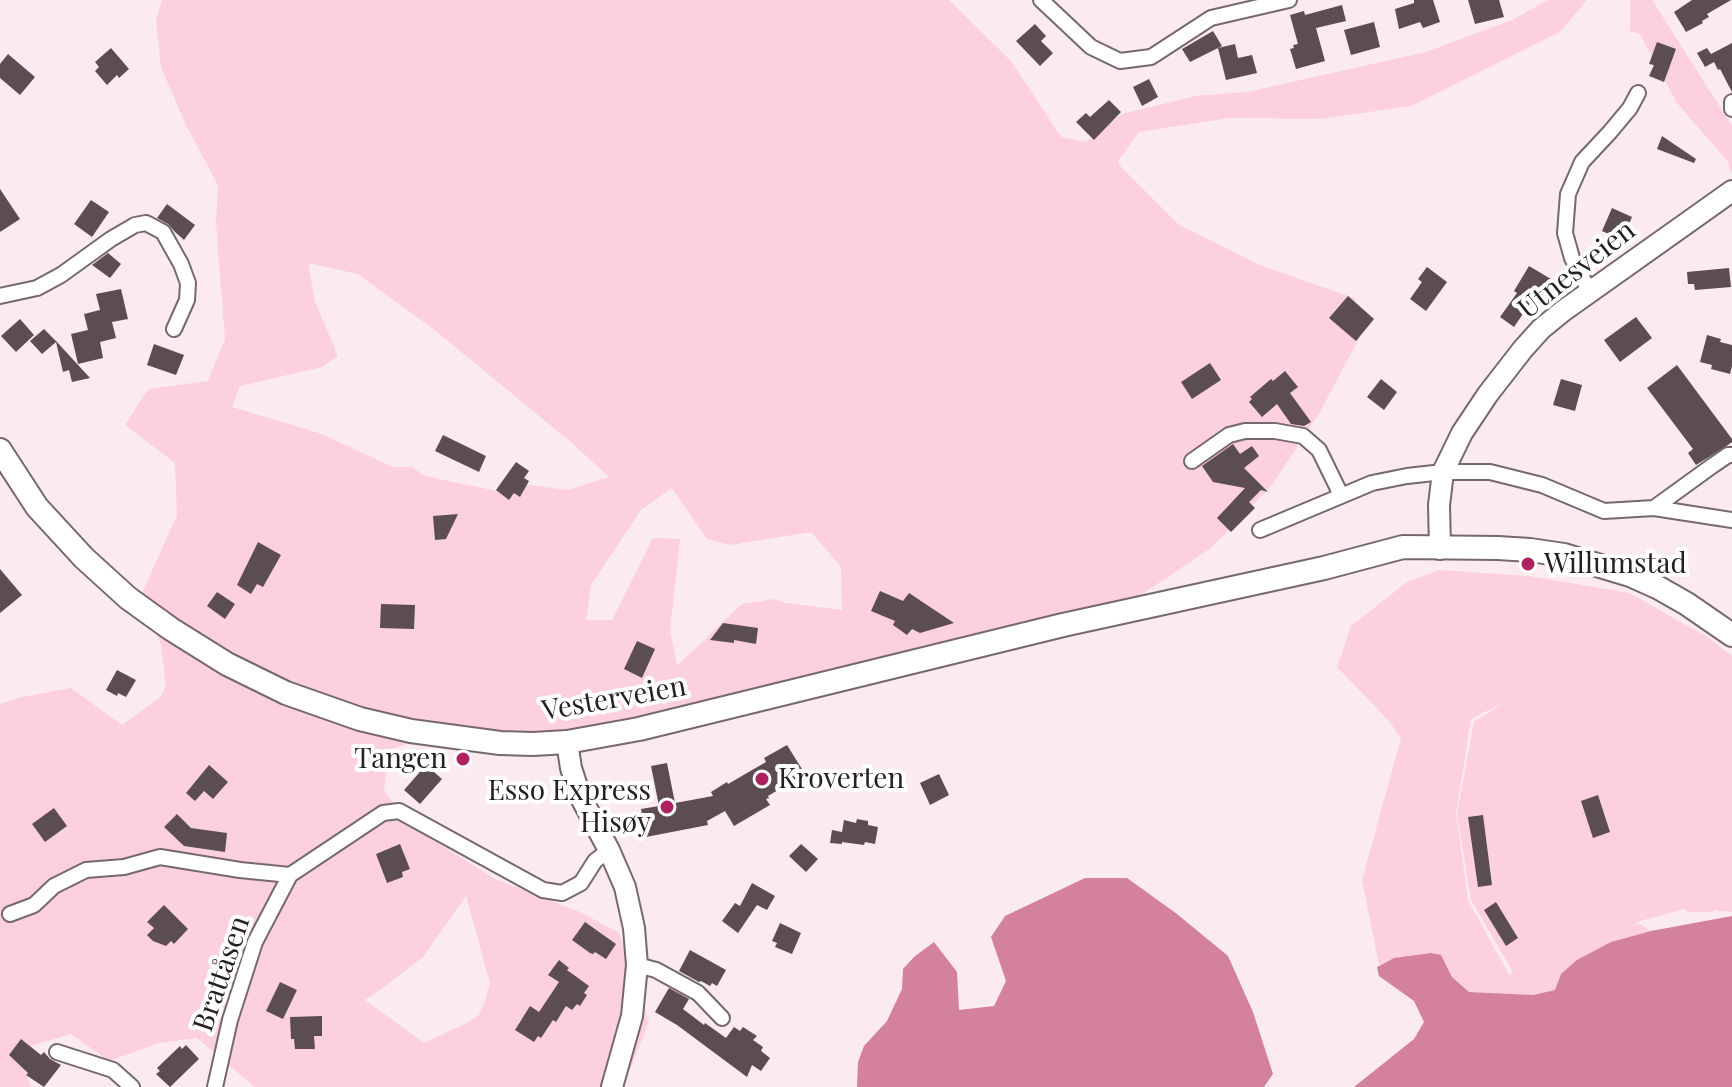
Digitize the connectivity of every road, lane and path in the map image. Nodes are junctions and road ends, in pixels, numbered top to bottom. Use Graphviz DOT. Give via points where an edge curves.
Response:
graph roads {
  1 [pos="1041,0"];
  2 [pos="1289,0"];
  3 [pos="1638,93"];
  4 [pos="1732,102"];
  5 [pos="1732,109"];
  6 [pos="1732,191"];
  7 [pos="1590,292"];
  8 [pos="0,296"];
  9 [pos="174,329"];
  10 [pos="0,451"];
  11 [pos="1732,455"];
  12 [pos="1192,461"];
  13 [pos="1443,472"];
  14 [pos="1341,495"];
  15 [pos="1654,508"];
  16 [pos="1732,520"];
  17 [pos="1260,530"];
  18 [pos="1440,549"];
  19 [pos="1732,635"];
  20 [pos="567,742"];
  21 [pos="609,850"];
  22 [pos="290,875"];
  23 [pos="10,914"];
  24 [pos="637,965"];
  25 [pos="722,1018"];
  26 [pos="57,1052"];
  27 [pos="132,1087"];
  28 [pos="215,1087"];
  29 [pos="612,1087"];
  1 -- 2 [label="street" via="1091,47 1120,61 1151,57 1211,18"];
  3 -- 7 [label="street" via="1582,162 1568,194 1565,233"];
  4 -- 5 [label="street"];
  6 -- 7 [label="main road, Utnesveien"];
  7 -- 13 [label="main road, Utnesveien" via="1523,349 1462,433"];
  8 -- 9 [label="street" via="37,288 123,232 146,223 163,232 188,283"];
  10 -- 20 [label="main road, Vesterveien" via="37,507 128,598 265,684 360,719 411,731 500,743"];
  11 -- 15 [label="street"];
  12 -- 14 [label="street" via="1229,435 1245,431 1303,436 1319,450"];
  13 -- 14 [label="street" via="1372,483"];
  13 -- 15 [label="street" via="1490,472 1542,485 1604,511"];
  13 -- 18 [label="main road, Utnesveien"];
  14 -- 17 [label="street"];
  15 -- 16 [label="street"];
  18 -- 19 [label="main road, Vesterveien" via="1530,550 1597,564 1659,588"];
  18 -- 20 [label="main road, Vesterveien" via="1324,568 1063,625"];
  20 -- 21 [label="main road" via="580,796"];
  21 -- 22 [label="street, Brattåsen" via="581,883 562,893 543,890 399,811 383,813"];
  21 -- 24 [label="main road" via="625,887"];
  22 -- 23 [label="street" via="160,857 86,870 54,886 34,905"];
  22 -- 28 [label="street, Brattåsen" via="255,942"];
  24 -- 25 [label="street" via="698,993"];
  24 -- 29 [label="main road" via="632,1016"];
  26 -- 27 [label="street" via="113,1070"];
}
